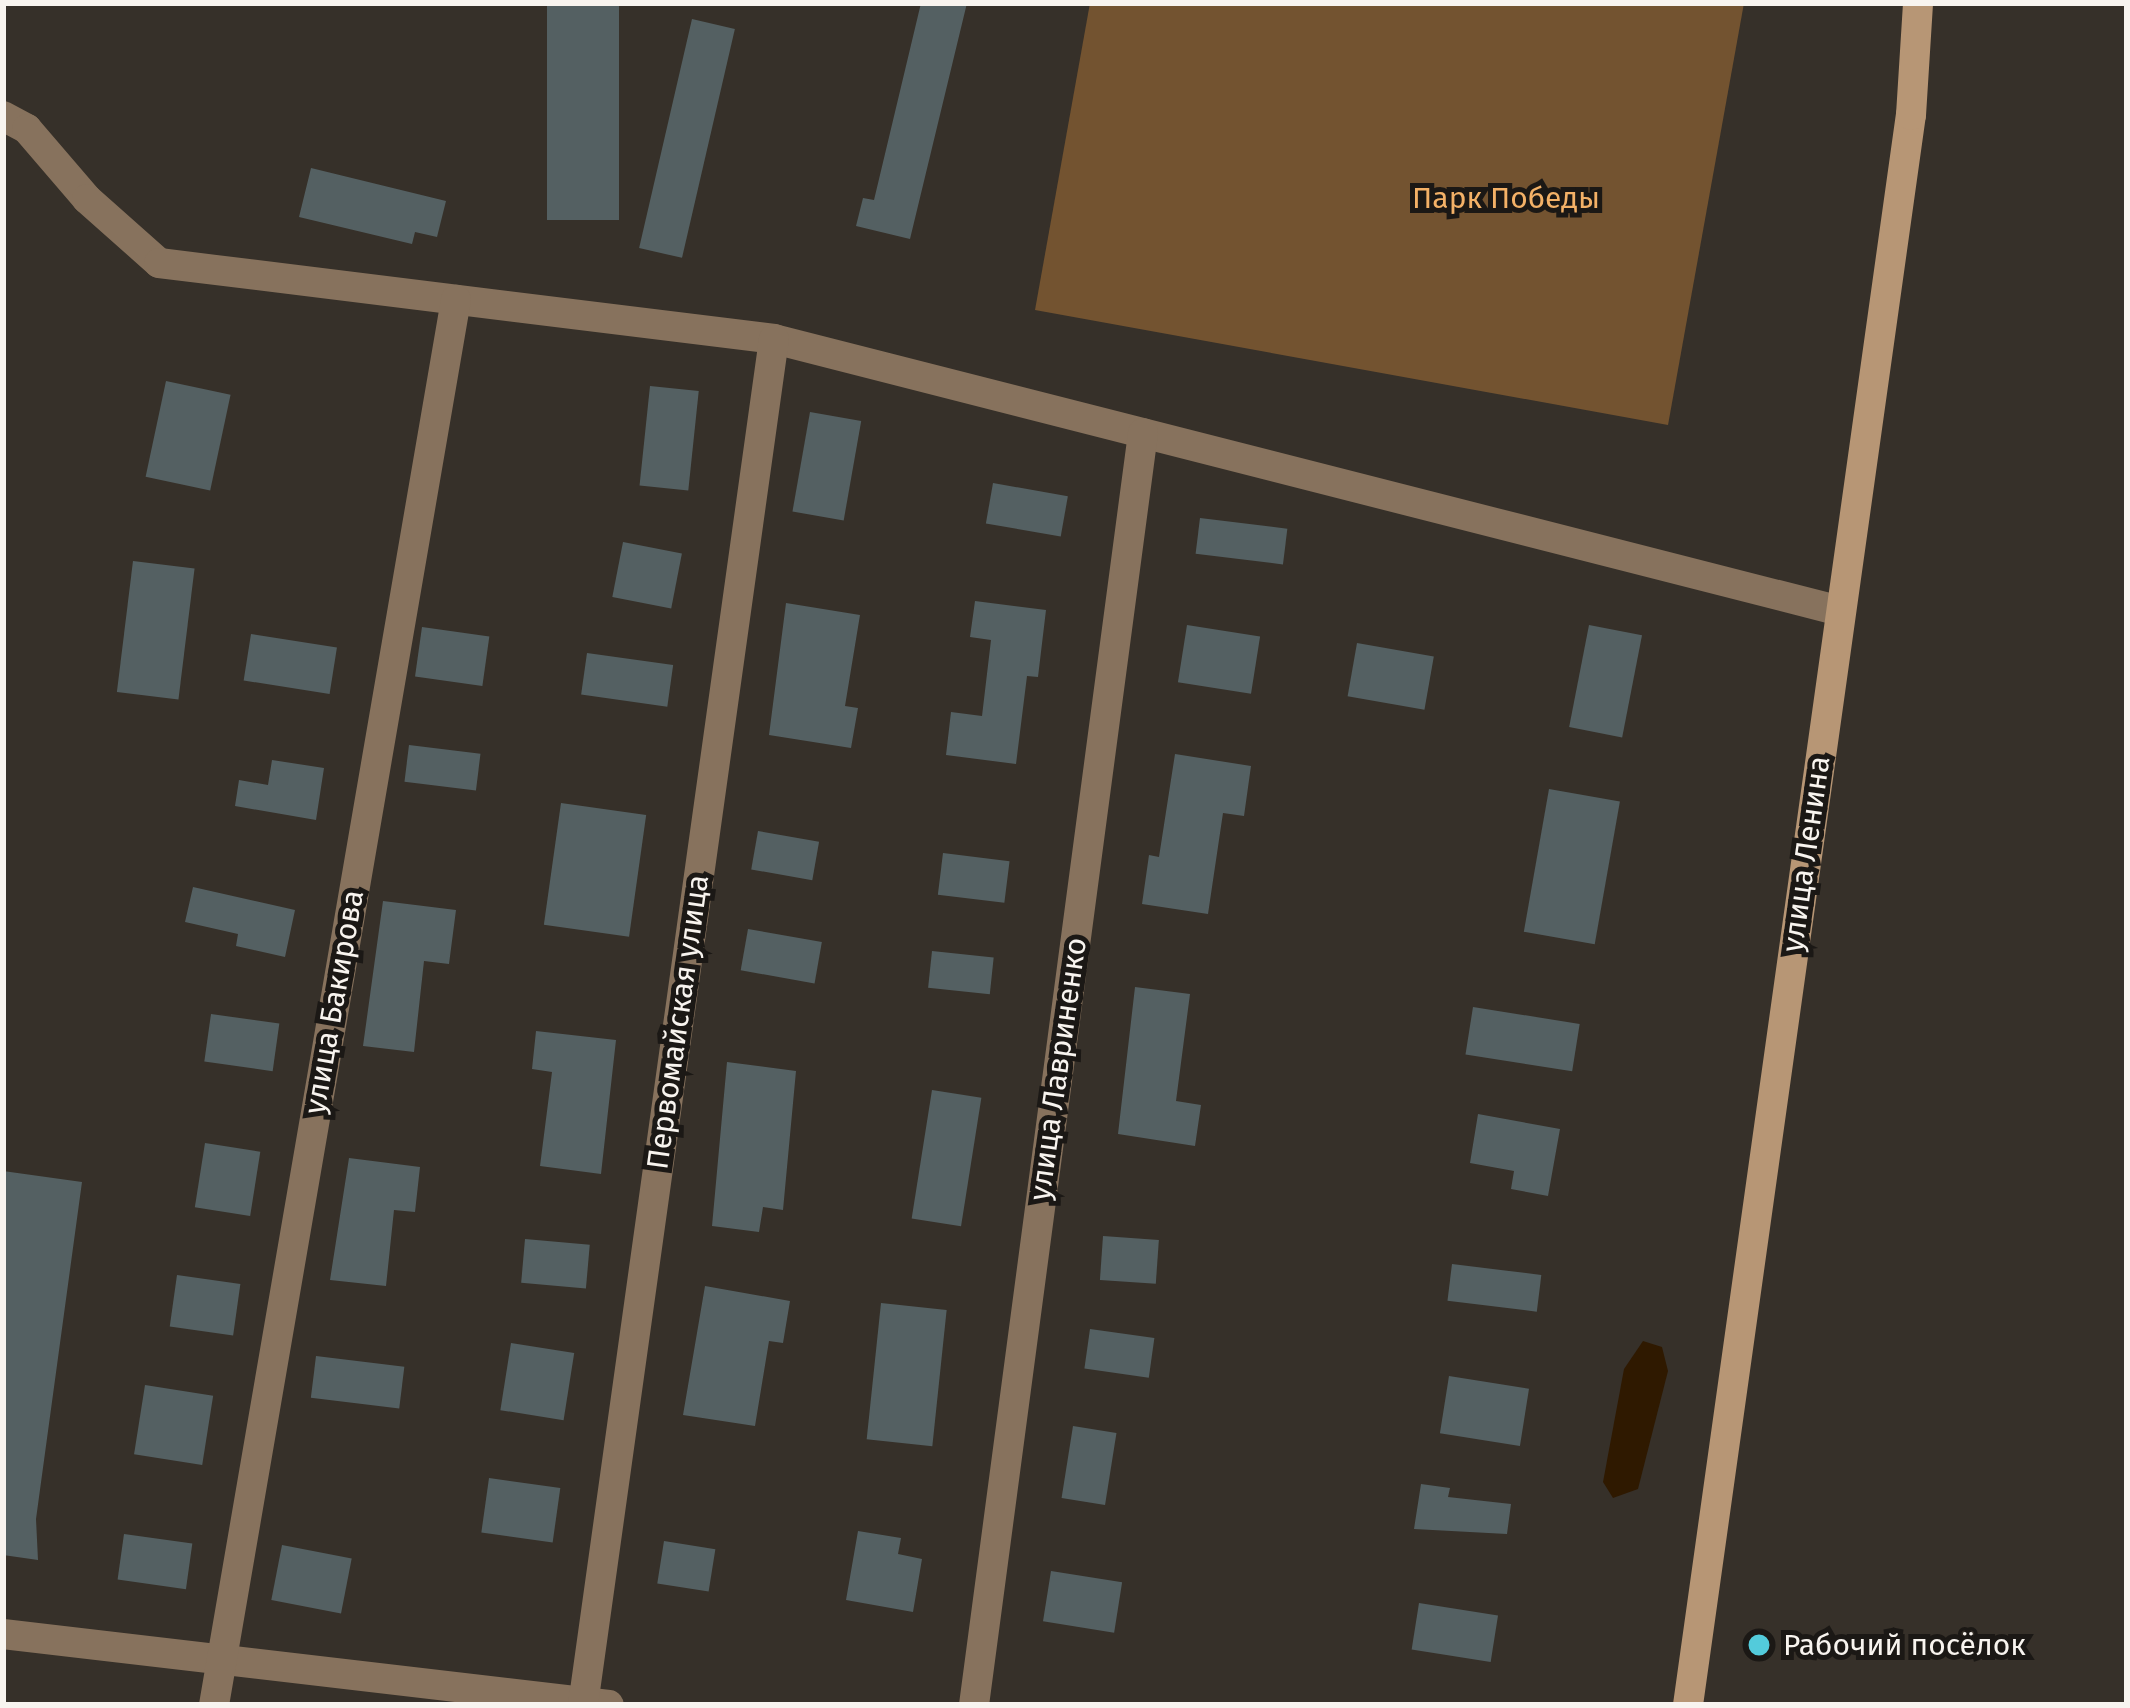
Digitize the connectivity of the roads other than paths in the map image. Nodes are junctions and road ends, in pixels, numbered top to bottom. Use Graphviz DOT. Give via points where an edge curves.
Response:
graph roads {
  1 [pos="1918,3"];
  2 [pos="3,116"];
  3 [pos="456,300"];
  4 [pos="774,339"];
  5 [pos="1143,433"];
  6 [pos="1840,611"];
  7 [pos="3,1634"];
  8 [pos="221,1654"];
  9 [pos="592,1704"];
  10 [pos="214,1705"];
  11 [pos="974,1705"];
  12 [pos="1688,1705"];
  1 -- 6 [label="main road, улица Ленина" via="1911,116"];
  2 -- 3 [label="street" via="27,129 87,199 158,263"];
  3 -- 4 [label="street"];
  3 -- 8 [label="street, улица Бакирова"];
  4 -- 5 [label="street"];
  4 -- 9 [label="street, Первомайская улица"];
  5 -- 6 [label="street"];
  5 -- 11 [label="street, улица Лавриненко"];
  6 -- 12 [label="main road, улица Ленина"];
  7 -- 8 [label="street"];
  8 -- 9 [label="street"];
  8 -- 10 [label="street, улица Бакирова"];
}
